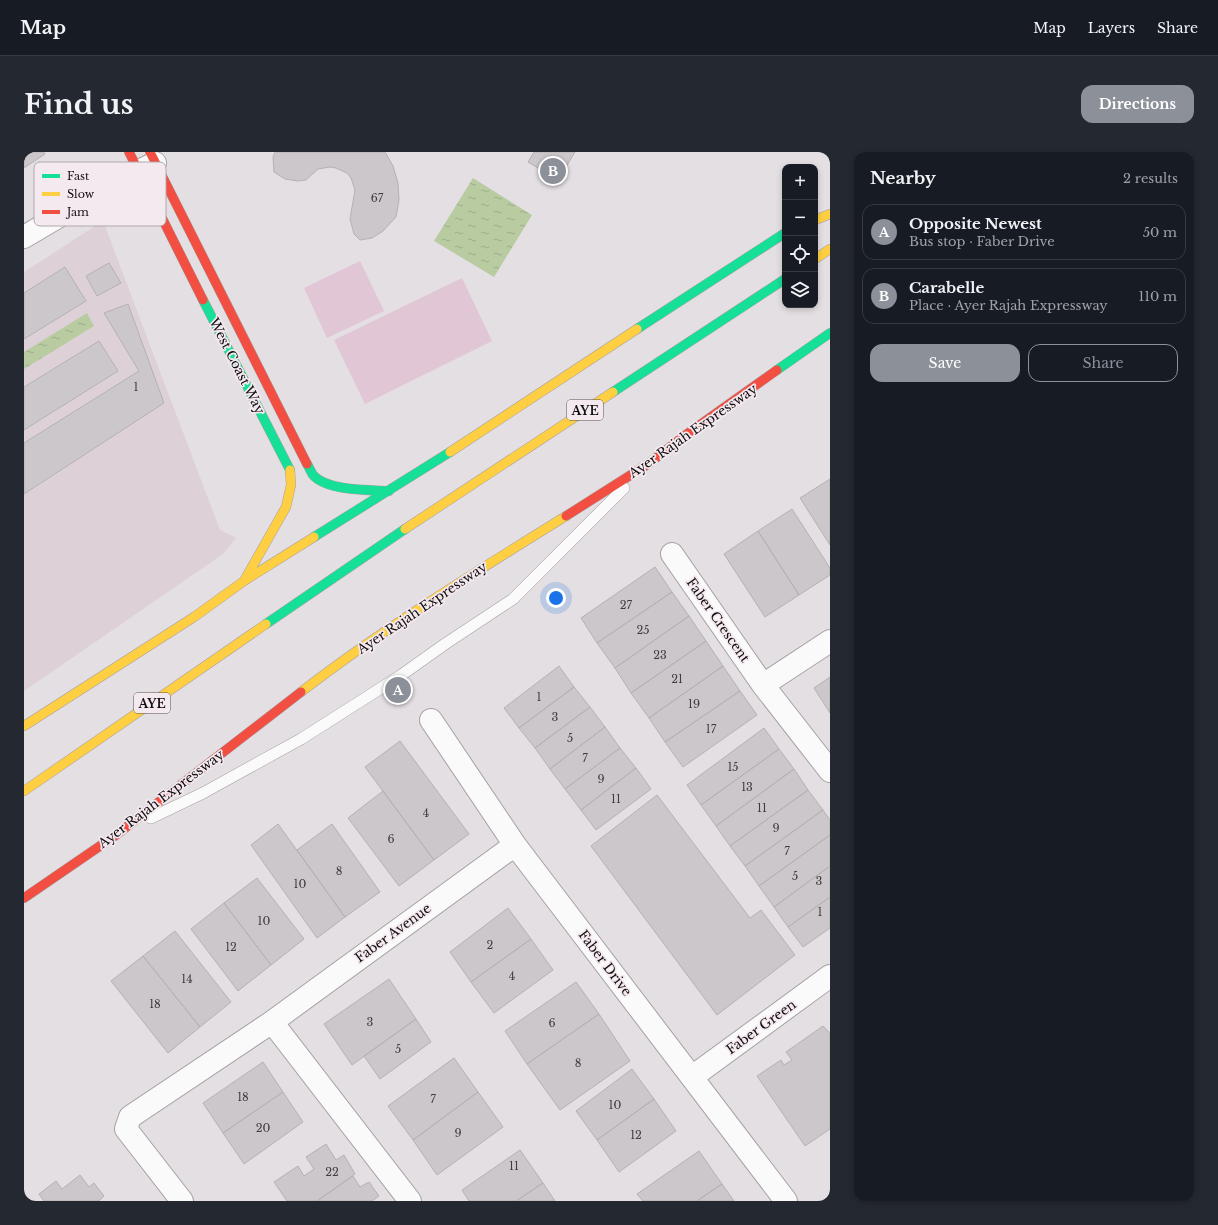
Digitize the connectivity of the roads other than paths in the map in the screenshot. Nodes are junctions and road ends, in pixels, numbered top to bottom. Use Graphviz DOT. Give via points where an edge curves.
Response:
graph roads {
  1 [pos="129,152"];
  2 [pos="148,162"];
  3 [pos="166,194"];
  4 [pos="166,209"];
  5 [pos="830,214"];
  6 [pos="818,219"];
  7 [pos="43,226"];
  8 [pos="782,235"];
  9 [pos="24,237"];
  10 [pos="830,249"];
  11 [pos="818,257"];
  12 [pos="210,272"];
  13 [pos="782,280"];
  14 [pos="194,281"];
  15 [pos="830,333"];
  16 [pos="648,464"];
  17 [pos="389,491"];
  18 [pos="672,554"];
  19 [pos="244,581"];
  20 [pos="830,641"];
  21 [pos="763,685"];
  22 [pos="431,720"];
  23 [pos="24,726"];
  24 [pos="830,771"];
  25 [pos="24,791"];
  26 [pos="116,835"];
  27 [pos="515,845"];
  28 [pos="24,898"];
  29 [pos="830,976"];
  30 [pos="272,1022"];
  31 [pos="692,1077"];
  32 [pos="182,1201"];
  33 [pos="410,1201"];
  34 [pos="786,1201"];
  1 -- 2 [label="main road, West Coast Way"];
  3 -- 12 [label="main road, West Coast Way"];
  4 -- 14 [label="main road, West Coast Way"];
  5 -- 6 [label="main road"];
  7 -- 9 [label="street"];
  8 -- 17 [label="main road"];
  10 -- 11 [label="main road"];
  12 -- 14 [label="lane"];
  12 -- 17 [label="main road, West Coast Way" via="313,475 319,480 346,488"];
  13 -- 25 [label="main road, AYE" via="386,542"];
  14 -- 19 [label="main road, West Coast Way" via="290,471 292,481 286,507"];
  15 -- 16 [label="main road, Ayer Rajah Expressway"];
  16 -- 26 [label="main road, Ayer Rajah Expressway" via="440,595 327,672"];
  16 -- 26 [label="lane" via="513,599 400,676 301,738 204,794"];
  17 -- 19 [label="main road"];
  18 -- 21 [label="street, Faber Crescent"];
  19 -- 23 [label="main road" via="194,617"];
  20 -- 21 [label="street"];
  21 -- 24 [label="street, Faber Crescent"];
  22 -- 27 [label="street, Faber Drive"];
  26 -- 28 [label="main road, Ayer Rajah Expressway"];
  27 -- 30 [label="street, Faber Avenue"];
  27 -- 31 [label="street, Faber Drive"];
  29 -- 31 [label="street, Faber Green"];
  30 -- 32 [label="street, Faber Avenue" via="130,1117 126,1129"];
  30 -- 33 [label="street"];
  31 -- 34 [label="street, Faber Drive"];
}
